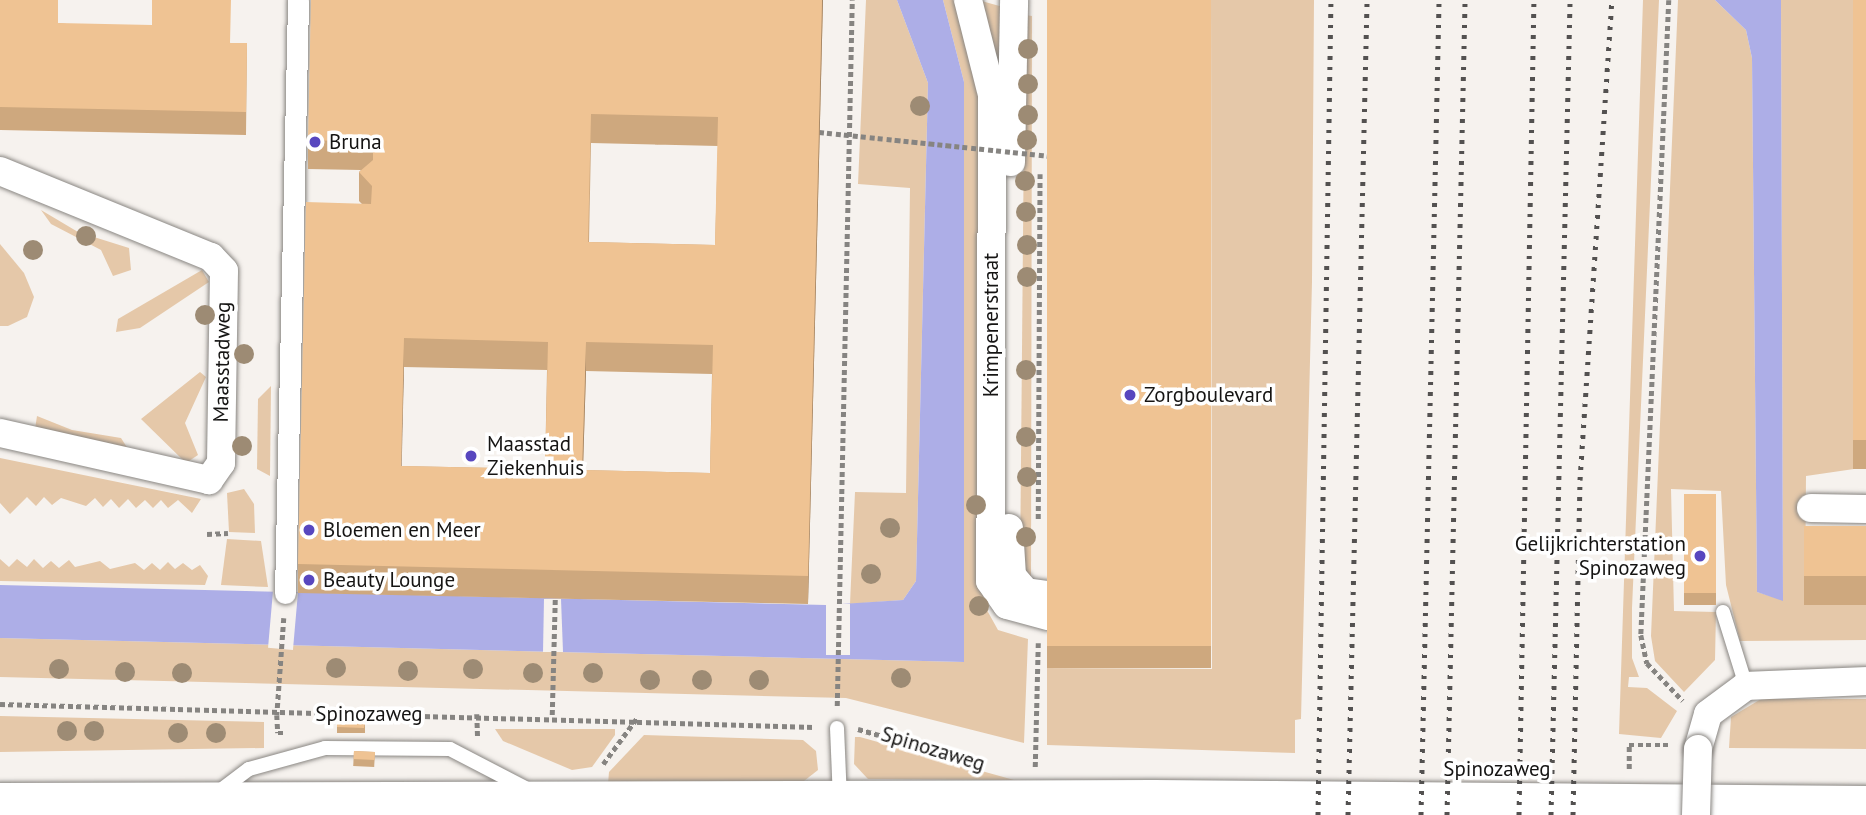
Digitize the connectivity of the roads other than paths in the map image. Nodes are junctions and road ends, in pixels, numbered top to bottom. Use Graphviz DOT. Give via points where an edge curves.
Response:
graph roads {
  1 [pos="298,0"];
  2 [pos="968,0"];
  3 [pos="1014,0"];
  4 [pos="0,172"];
  5 [pos="0,433"];
  6 [pos="1811,508"];
  7 [pos="1866,509"];
  8 [pos="285,593"];
  9 [pos="1723,612"];
  10 [pos="1866,681"];
  11 [pos="1746,687"];
  12 [pos="837,728"];
  13 [pos="840,800"];
  14 [pos="0,802"];
  15 [pos="555,803"];
  16 [pos="202,804"];
  17 [pos="1866,805"];
  18 [pos="1696,815"];
  1 -- 8 [label="street"];
  2 -- 3 [label="street, Krimpenerstraat" via="992,94 990,581 1007,605 1044,608 1020,589 1009,557"];
  4 -- 5 [label="street, Maasstadweg" via="211,257 224,271 221,463 209,480"];
  6 -- 7 [label="street"];
  9 -- 11 [label="lane"];
  10 -- 11 [label="street"];
  11 -- 18 [label="street, bridge" via="1708,714 1698,749"];
  12 -- 13 [label="lane"];
  13 -- 15 [label="main road, Spinozaweg"];
  13 -- 17 [label="main road, Spinozaweg"];
  14 -- 16 [label="main road, Spinozaweg"];
  15 -- 16 [label="main road, Spinozaweg"];
  15 -- 16 [label="lane, Spinozaweg" via="450,749 326,748 249,769"];
}
